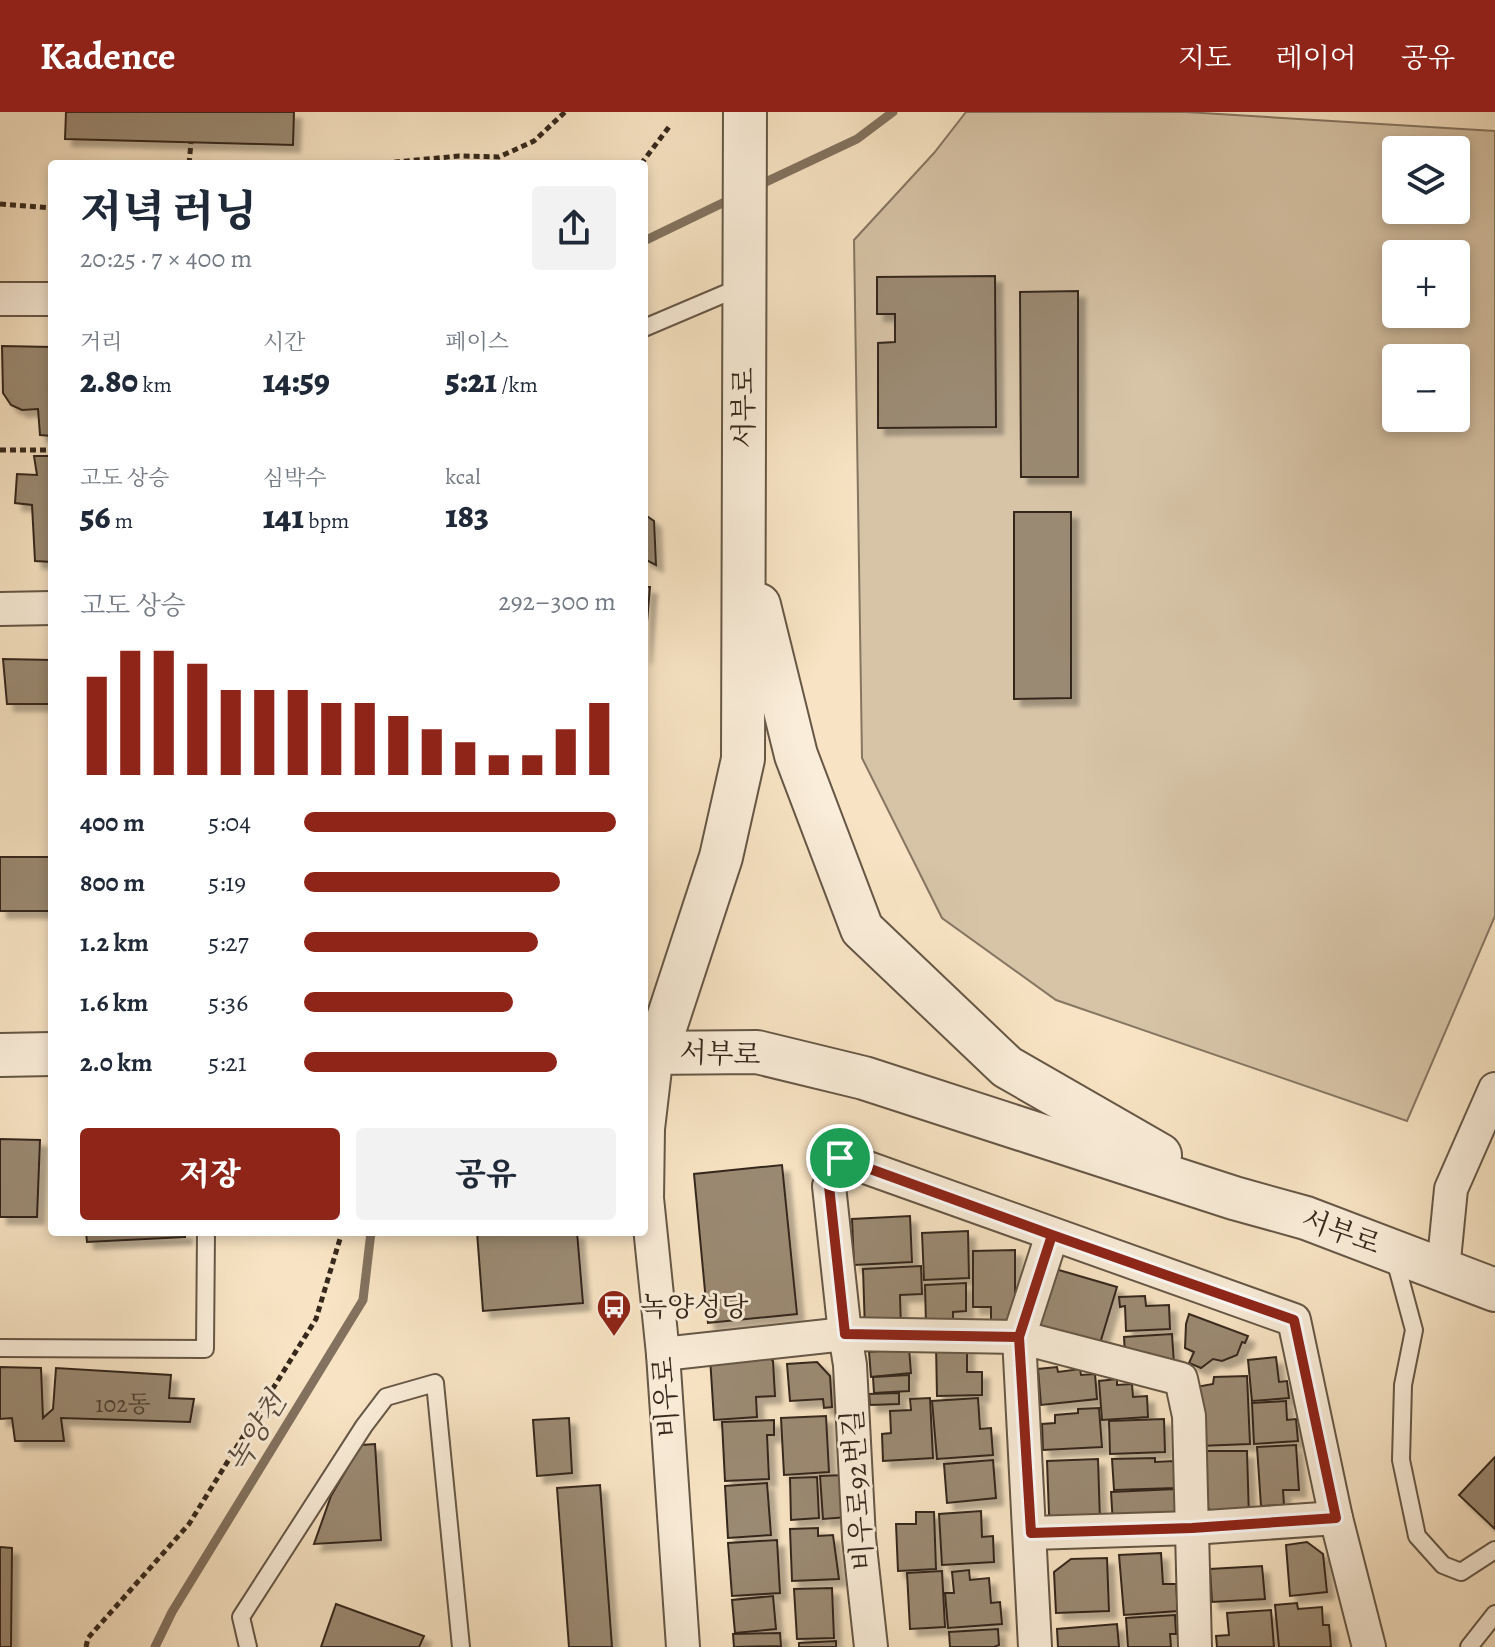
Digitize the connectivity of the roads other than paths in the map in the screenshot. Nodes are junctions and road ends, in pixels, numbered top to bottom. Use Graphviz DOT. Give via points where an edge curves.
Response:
graph roads {
  1 [pos="745,112"];
  2 [pos="745,277"];
  3 [pos="0,299"];
  4 [pos="48,299"];
  5 [pos="648,326"];
  6 [pos="744,541"];
  7 [pos="48,608"];
  8 [pos="0,609"];
  9 [pos="651,1053"];
  10 [pos="48,1054"];
  11 [pos="0,1055"];
  12 [pos="1495,1089"];
  13 [pos="648,1129"];
  14 [pos="1234,1198"];
  15 [pos="648,1208"];
  16 [pos="1052,1235"];
  17 [pos="206,1236"];
  18 [pos="1392,1251"];
  19 [pos="1443,1270"];
  20 [pos="1495,1290"];
  21 [pos="845,1334"];
  22 [pos="1019,1337"];
  23 [pos="0,1348"];
  24 [pos="663,1354"];
  25 [pos="1336,1518"];
  26 [pos="1192,1528"];
  27 [pos="1031,1533"];
  28 [pos="1495,1550"];
  29 [pos="1495,1614"];
  30 [pos="248,1647"];
  31 [pos="461,1647"];
  32 [pos="683,1647"];
  33 [pos="871,1647"];
  34 [pos="1035,1647"];
  35 [pos="1195,1647"];
  36 [pos="1369,1647"];
  37 [pos="1469,1647"];
  1 -- 2 [label="street, 서부로"];
  2 -- 5 [label="lane"];
  2 -- 6 [label="street, 서부로"];
  3 -- 4 [label="street"];
  6 -- 9 [label="street, 서부로" via="743,759 721,857"];
  6 -- 14 [label="street" via="796,755 862,929 1007,1067"];
  7 -- 8 [label="street"];
  9 -- 13 [label="street, 비우로"];
  9 -- 14 [label="street, 서부로" via="757,1052 864,1078"];
  10 -- 11 [label="street"];
  12 -- 19 [label="street" via="1451,1189"];
  14 -- 18 [label="street, 서부로"];
  15 -- 24 [label="street, 비우로"];
  16 -- 21 [label="street, 비우로92번길" via="840,1158 829,1186"];
  16 -- 22 [label="street"];
  16 -- 25 [label="street" via="1294,1320"];
  17 -- 23 [label="lane" via="205,1349"];
  18 -- 19 [label="street, 서부로"];
  18 -- 28 [label="lane" via="1414,1330 1403,1385 1401,1460 1417,1536 1443,1565 1461,1572"];
  19 -- 20 [label="street, 서부로"];
  21 -- 22 [label="street"];
  21 -- 24 [label="street"];
  21 -- 33 [label="street, 비우로92번길"];
  22 -- 26 [label="street" via="1181,1379 1189,1416"];
  22 -- 27 [label="street"];
  24 -- 32 [label="street, 비우로"];
  25 -- 26 [label="street"];
  25 -- 36 [label="street"];
  26 -- 27 [label="street"];
  26 -- 35 [label="street"];
  27 -- 34 [label="street"];
  29 -- 37 [label="lane"];
  30 -- 31 [label="lane" via="241,1617 364,1426 386,1397 435,1383"];
}
